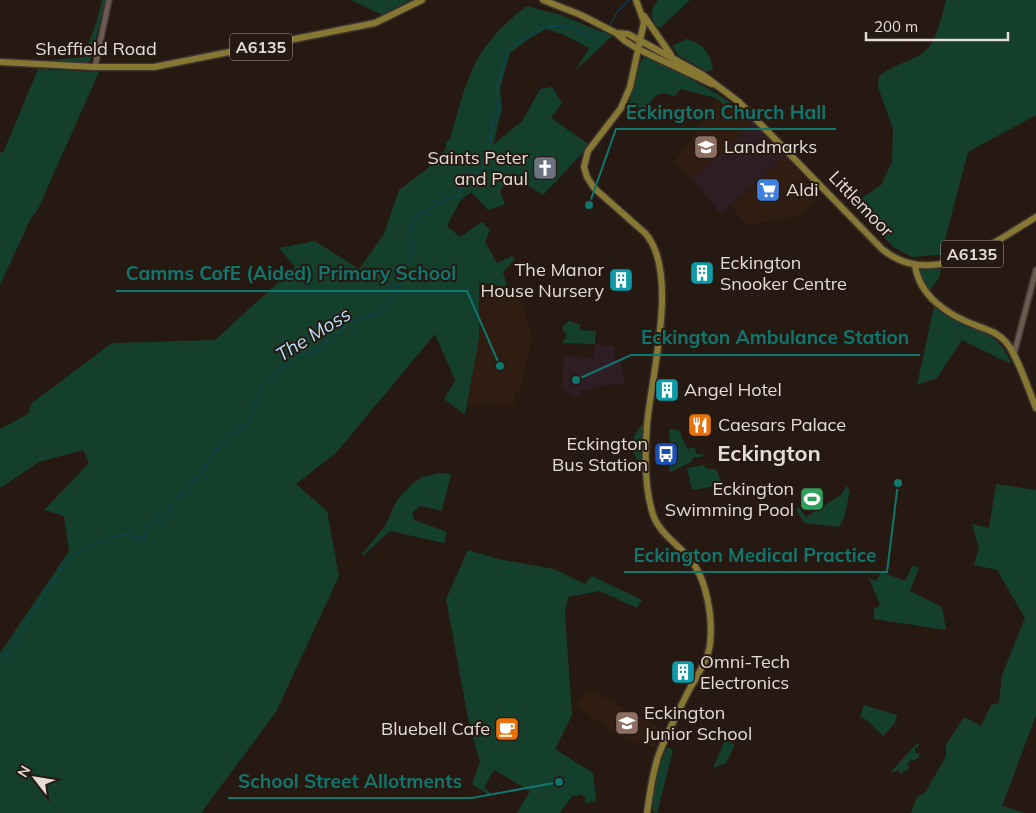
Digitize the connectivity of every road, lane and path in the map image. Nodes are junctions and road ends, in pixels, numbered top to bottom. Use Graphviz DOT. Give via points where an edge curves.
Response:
graph roads {
  1 [pos="109,0"];
  2 [pos="422,0"];
  3 [pos="543,0"];
  4 [pos="636,0"];
  5 [pos="642,13"];
  6 [pos="616,33"];
  7 [pos="640,40"];
  8 [pos="638,49"];
  9 [pos="673,58"];
  10 [pos="663,60"];
  11 [pos="0,62"];
  12 [pos="95,67"];
  13 [pos="715,85"];
  14 [pos="1036,217"];
  15 [pos="915,265"];
  16 [pos="1036,270"];
  17 [pos="1014,354"];
  18 [pos="1036,408"];
  19 [pos="647,813"];
  1 -- 12 [label="street"];
  2 -- 12 [label="main road, Sheffield Road / A6135" via="375,23 282,43 154,67"];
  3 -- 6 [label="main road, A6135"];
  4 -- 5 [label="main road"];
  5 -- 7 [label="main road" via="644,22"];
  5 -- 9 [label="main road"];
  6 -- 7 [label="main road, A6135"];
  6 -- 8 [label="main road, A6135" via="630,39"];
  7 -- 8 [label="main road"];
  7 -- 9 [label="main road, Littlemoor / A6135"];
  7 -- 10 [label="main road, A6135" via="644,47"];
  8 -- 10 [label="main road, Littlemoor / A6135"];
  8 -- 19 [label="main road" via="621,108 588,151 584,167 591,184 645,232 655,248 660,269 661,302 655,377 647,424 650,503 658,526 689,558 704,584 710,645 660,754"];
  9 -- 13 [label="main road, Littlemoor / A6135" via="703,74"];
  10 -- 13 [label="main road, Littlemoor / A6135"];
  11 -- 12 [label="main road, Sheffield Road / A6135"];
  13 -- 15 [label="main road, Littlemoor / A6135" via="753,115 882,248 900,261"];
  14 -- 15 [label="main road, A6135" via="973,254 951,261"];
  15 -- 17 [label="main road" via="920,286 936,302 955,316 1001,336"];
  16 -- 17 [label="street"];
  17 -- 18 [label="main road"];
}
